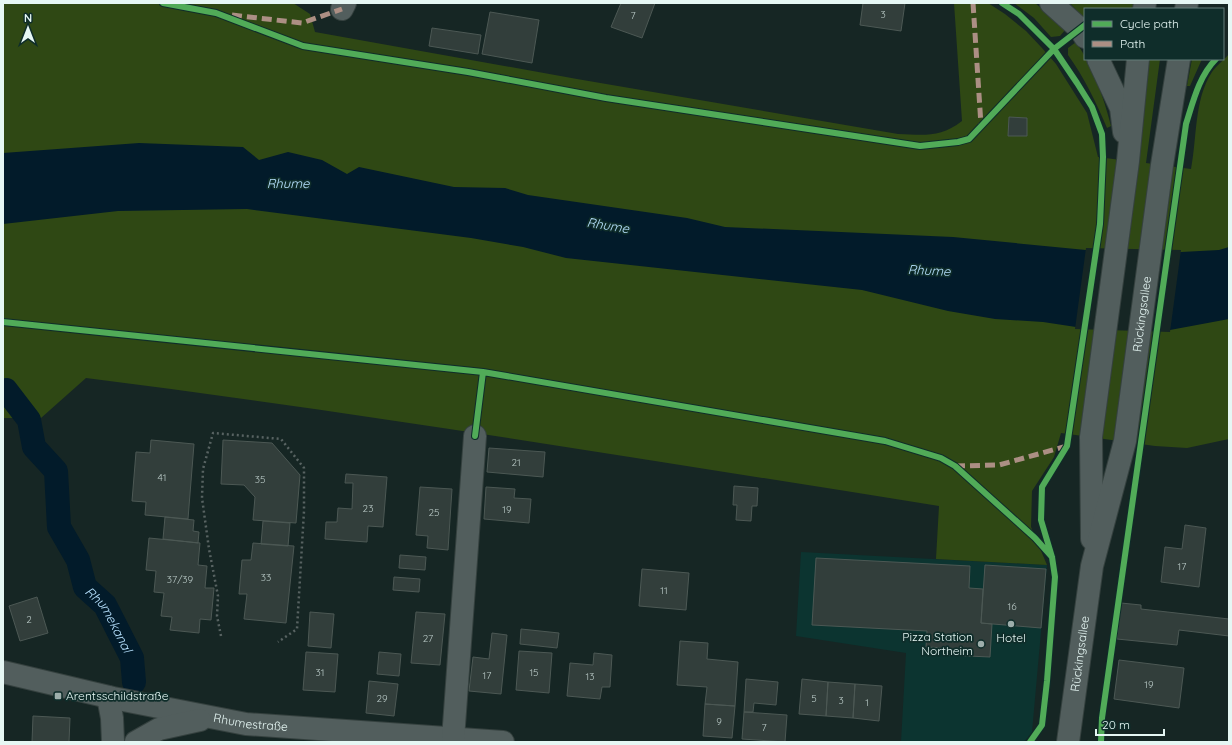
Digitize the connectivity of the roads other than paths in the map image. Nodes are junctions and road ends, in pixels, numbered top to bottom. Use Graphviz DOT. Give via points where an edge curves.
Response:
graph roads {
  1 [pos="1051,3"];
  2 [pos="1084,35"];
  3 [pos="1098,60"];
  4 [pos="1138,60"];
  5 [pos="1179,60"];
  6 [pos="1128,161"];
  7 [pos="475,436"];
  8 [pos="1092,566"];
  9 [pos="3,672"];
  10 [pos="108,697"];
  11 [pos="214,718"];
  12 [pos="247,733"];
  13 [pos="453,739"];
  14 [pos="113,742"];
  15 [pos="136,742"];
  16 [pos="503,742"];
  17 [pos="1068,742"];
  1 -- 2 [label="street"];
  3 -- 6 [label="street" via="1121,108"];
  4 -- 6 [label="street, Rückingsallee"];
  5 -- 8 [label="street, Rückingsallee" via="1125,441"];
  6 -- 8 [label="street, Rückingsallee" via="1091,437"];
  7 -- 13 [label="street"];
  8 -- 17 [label="street, Rückingsallee"];
  9 -- 10 [label="street, Rhumestraße"];
  10 -- 11 [label="street, Rhumestraße"];
  10 -- 14 [label="street"];
  11 -- 12 [label="street, Rhumestraße"];
  11 -- 15 [label="street" via="159,729"];
  12 -- 13 [label="street, Rhumestraße"];
  13 -- 16 [label="street, Rhumestraße"];
}
